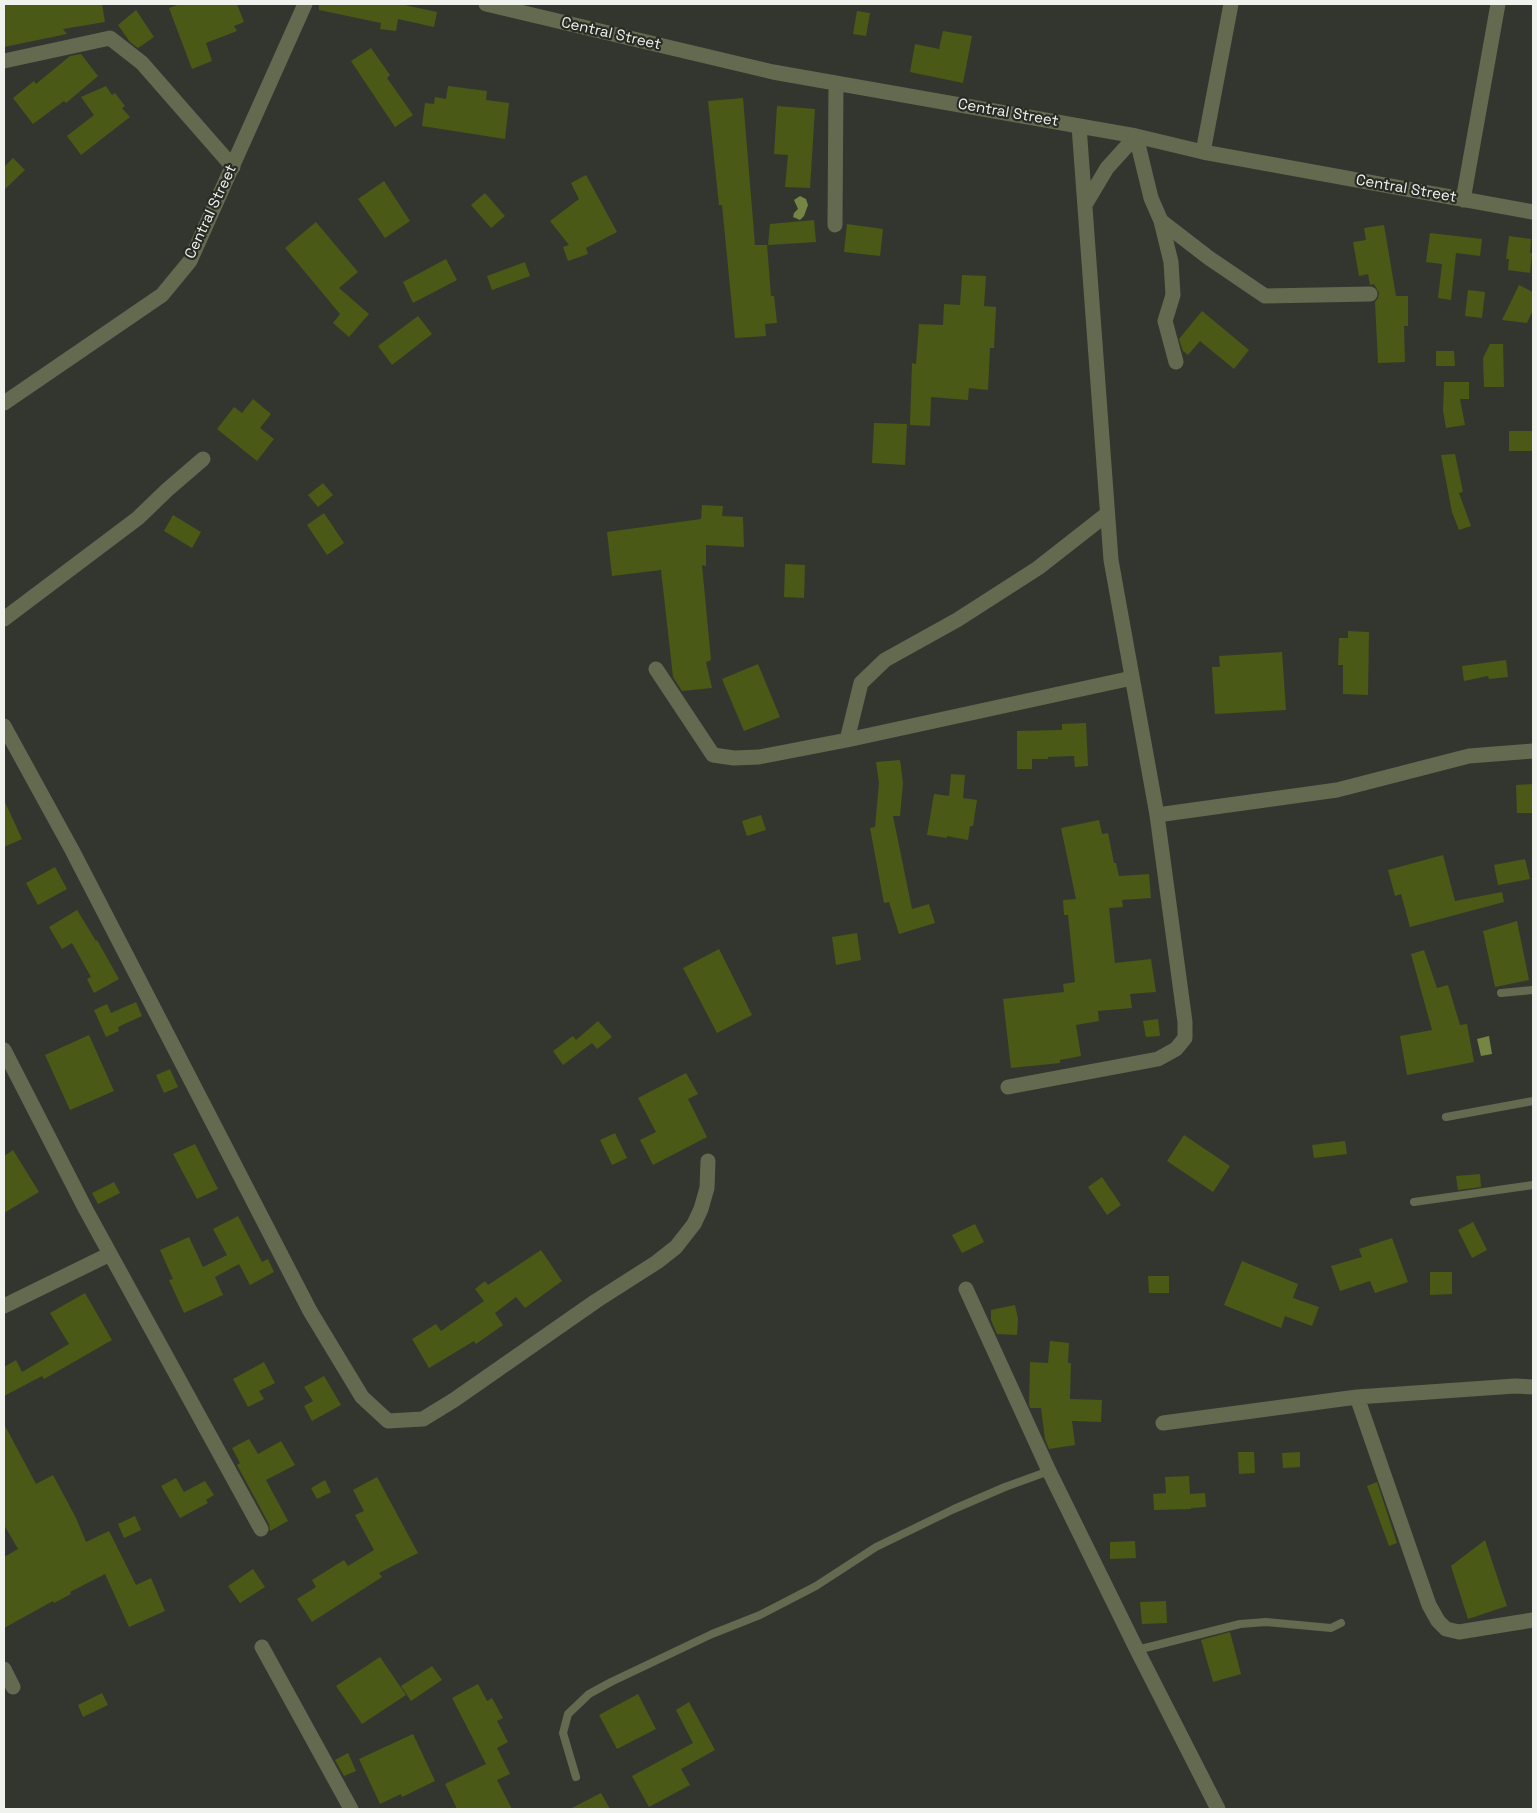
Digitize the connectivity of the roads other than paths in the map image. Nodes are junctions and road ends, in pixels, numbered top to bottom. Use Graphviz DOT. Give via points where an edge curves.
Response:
graph roads {
  1 [pos="305,4"];
  2 [pos="486,4"];
  3 [pos="1231,4"];
  4 [pos="1498,4"];
  5 [pos="4,62"];
  6 [pos="836,83"];
  7 [pos="1079,126"];
  8 [pos="1136,136"];
  9 [pos="1204,152"];
  10 [pos="233,167"];
  11 [pos="1463,200"];
  12 [pos="1085,205"];
  13 [pos="1533,212"];
  14 [pos="1162,221"];
  15 [pos="835,225"];
  16 [pos="1370,294"];
  17 [pos="1176,362"];
  18 [pos="4,403"];
  19 [pos="203,459"];
  20 [pos="1107,514"];
  21 [pos="4,619"];
  22 [pos="656,669"];
  23 [pos="1132,678"];
  24 [pos="4,726"];
  25 [pos="847,740"];
  26 [pos="1533,751"];
  27 [pos="1157,816"];
  28 [pos="1533,990"];
  29 [pos="1501,993"];
  30 [pos="4,1050"];
  31 [pos="1008,1087"];
  32 [pos="1533,1101"];
  33 [pos="1446,1117"];
  34 [pos="708,1161"];
  35 [pos="1533,1185"];
  36 [pos="1414,1202"];
  37 [pos="110,1254"];
  38 [pos="966,1289"];
  39 [pos="4,1306"];
  40 [pos="1533,1387"];
  41 [pos="1357,1397"];
  42 [pos="1163,1424"];
  43 [pos="1049,1471"];
  44 [pos="261,1529"];
  45 [pos="1533,1620"];
  46 [pos="1342,1623"];
  47 [pos="262,1647"];
  48 [pos="1137,1650"];
  49 [pos="4,1669"];
  50 [pos="13,1687"];
  51 [pos="576,1777"];
  52 [pos="351,1809"];
  53 [pos="1218,1809"];
  1 -- 10 [label="street, Central Street"];
  2 -- 6 [label="street, Central Street" via="773,72"];
  3 -- 9 [label="street"];
  4 -- 11 [label="street"];
  5 -- 10 [label="street" via="110,38 142,63"];
  6 -- 7 [label="street, Central Street"];
  6 -- 15 [label="street"];
  7 -- 8 [label="street, Central Street"];
  7 -- 12 [label="street"];
  8 -- 9 [label="street, Central Street"];
  8 -- 12 [label="street" via="1107,168"];
  8 -- 14 [label="street" via="1152,198"];
  9 -- 11 [label="street, Central Street"];
  10 -- 18 [label="street, Central Street" via="190,261 162,295"];
  11 -- 13 [label="street, Central Street"];
  12 -- 20 [label="street"];
  14 -- 16 [label="street" via="1209,258 1266,296"];
  14 -- 17 [label="street" via="1172,262 1173,295 1165,321"];
  19 -- 21 [label="street" via="138,518"];
  20 -- 23 [label="street" via="1111,560"];
  20 -- 25 [label="street" via="1038,568 957,620 885,660 861,683"];
  22 -- 25 [label="street" via="713,755 734,758 759,756"];
  23 -- 25 [label="street"];
  23 -- 27 [label="street"];
  24 -- 34 [label="street" via="72,850 310,1311 362,1397 388,1421 423,1419 676,1247 701,1209 707,1188"];
  26 -- 27 [label="street" via="1469,756 1337,790"];
  27 -- 31 [label="street" via="1185,1038 1176,1049 1158,1059"];
  28 -- 29 [label="lane"];
  30 -- 37 [label="street"];
  32 -- 33 [label="lane"];
  35 -- 36 [label="lane"];
  37 -- 39 [label="street"];
  37 -- 44 [label="street"];
  38 -- 43 [label="street"];
  40 -- 41 [label="street"];
  41 -- 42 [label="street"];
  41 -- 45 [label="street" via="1429,1605 1438,1621 1446,1629 1459,1632"];
  43 -- 48 [label="street"];
  43 -- 51 [label="lane" via="1005,1487 876,1547 816,1586 768,1611 703,1638 589,1694 568,1714 563,1733"];
  46 -- 48 [label="lane" via="1330,1628 1266,1622 1240,1624"];
  47 -- 52 [label="street"];
  48 -- 53 [label="street"];
  49 -- 50 [label="street"];
}
